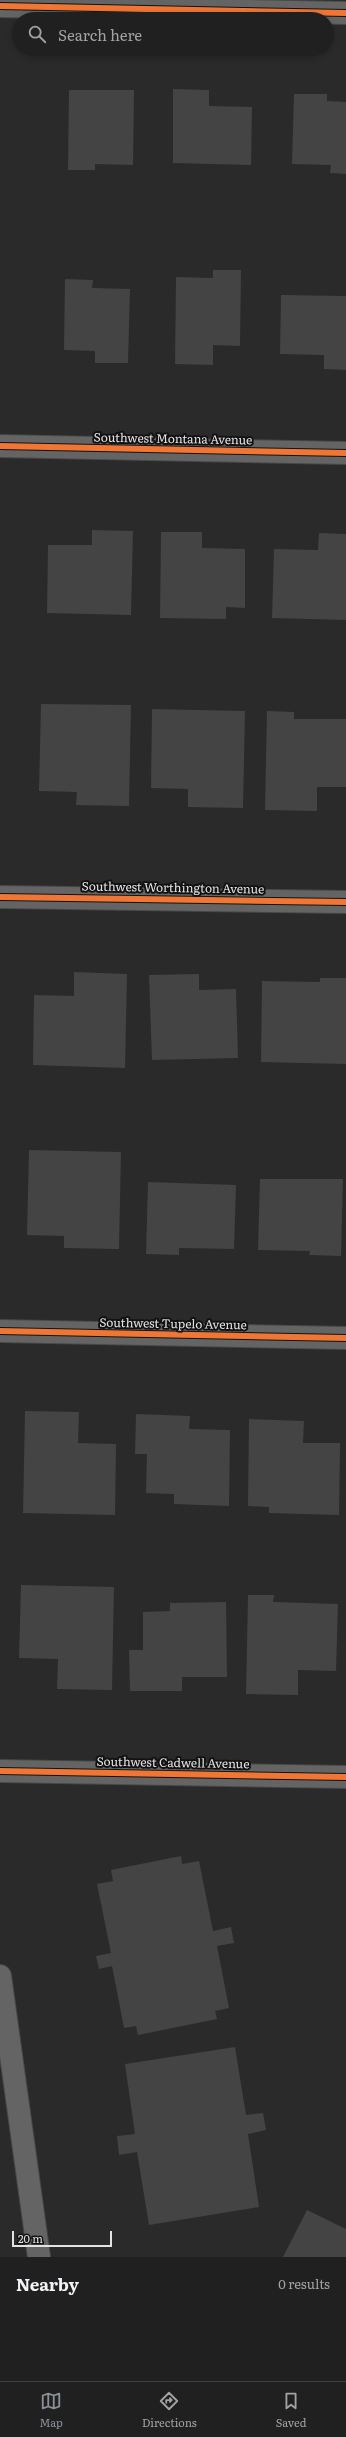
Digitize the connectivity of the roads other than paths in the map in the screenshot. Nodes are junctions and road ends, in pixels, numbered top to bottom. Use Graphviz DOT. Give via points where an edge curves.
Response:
graph roads {
  1 [pos="0,6"];
  2 [pos="297,12"];
  3 [pos="334,13"];
  4 [pos="346,13"];
  5 [pos="0,446"];
  6 [pos="346,453"];
  7 [pos="0,897"];
  8 [pos="346,902"];
  9 [pos="0,1331"];
  10 [pos="346,1338"];
  11 [pos="0,1771"];
  12 [pos="346,1777"];
  13 [pos="0,1976"];
  14 [pos="39,2257"];
  1 -- 2 [label="street"];
  3 -- 4 [label="street"];
  5 -- 6 [label="street, Southwest Montana Avenue"];
  7 -- 8 [label="street, Southwest Worthington Avenue"];
  9 -- 10 [label="street, Southwest Tupelo Avenue"];
  11 -- 12 [label="street, Southwest Cadwell Avenue"];
  13 -- 14 [label="street"];
}
